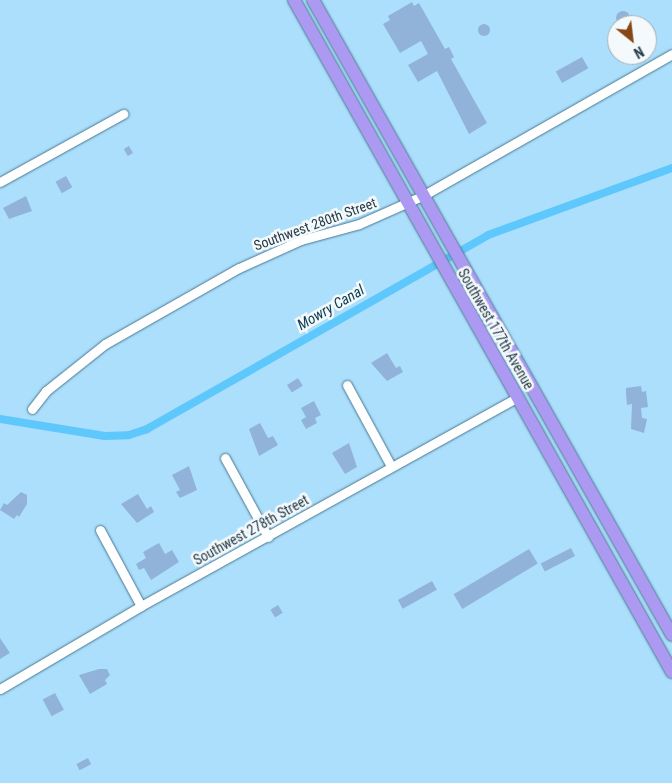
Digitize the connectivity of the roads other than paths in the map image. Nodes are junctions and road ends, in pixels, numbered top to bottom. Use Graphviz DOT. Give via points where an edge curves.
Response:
graph roads {
  1 [pos="294,0"];
  2 [pos="314,0"];
  3 [pos="320,13"];
  4 [pos="672,54"];
  5 [pos="123,114"];
  6 [pos="0,182"];
  7 [pos="424,195"];
  8 [pos="407,201"];
  9 [pos="347,385"];
  10 [pos="518,398"];
  11 [pos="32,409"];
  12 [pos="549,416"];
  13 [pos="225,458"];
  14 [pos="392,466"];
  15 [pos="100,530"];
  16 [pos="268,537"];
  17 [pos="603,550"];
  18 [pos="636,571"];
  19 [pos="141,606"];
  20 [pos="672,635"];
  21 [pos="672,672"];
  22 [pos="0,689"];
  1 -- 3 [label="highway"];
  1 -- 8 [label="highway, Southwest 177th Avenue"];
  2 -- 3 [label="highway, Southwest 177th Avenue"];
  3 -- 7 [label="highway, Southwest 177th Avenue"];
  4 -- 7 [label="street, Southwest 280th Street"];
  5 -- 6 [label="street"];
  7 -- 8 [label="street, Southwest 280th Street"];
  7 -- 12 [label="highway, Southwest 177th Avenue"];
  8 -- 10 [label="highway, Southwest 177th Avenue"];
  8 -- 11 [label="street, Southwest 280th Street" via="359,224 301,240 239,268 105,344 46,392"];
  9 -- 14 [label="street"];
  10 -- 12 [label="highway"];
  10 -- 14 [label="street, Southwest 278th Street"];
  10 -- 17 [label="highway, Southwest 177th Avenue"];
  12 -- 18 [label="highway, Southwest 177th Avenue"];
  13 -- 16 [label="street"];
  14 -- 16 [label="street, Southwest 278th Street"];
  15 -- 19 [label="street"];
  16 -- 19 [label="street, Southwest 278th Street"];
  17 -- 18 [label="highway" via="617,552"];
  17 -- 21 [label="highway, Southwest 177th Avenue"];
  18 -- 20 [label="highway, Southwest 177th Avenue"];
  19 -- 22 [label="street, Southwest 278th Street"];
}
